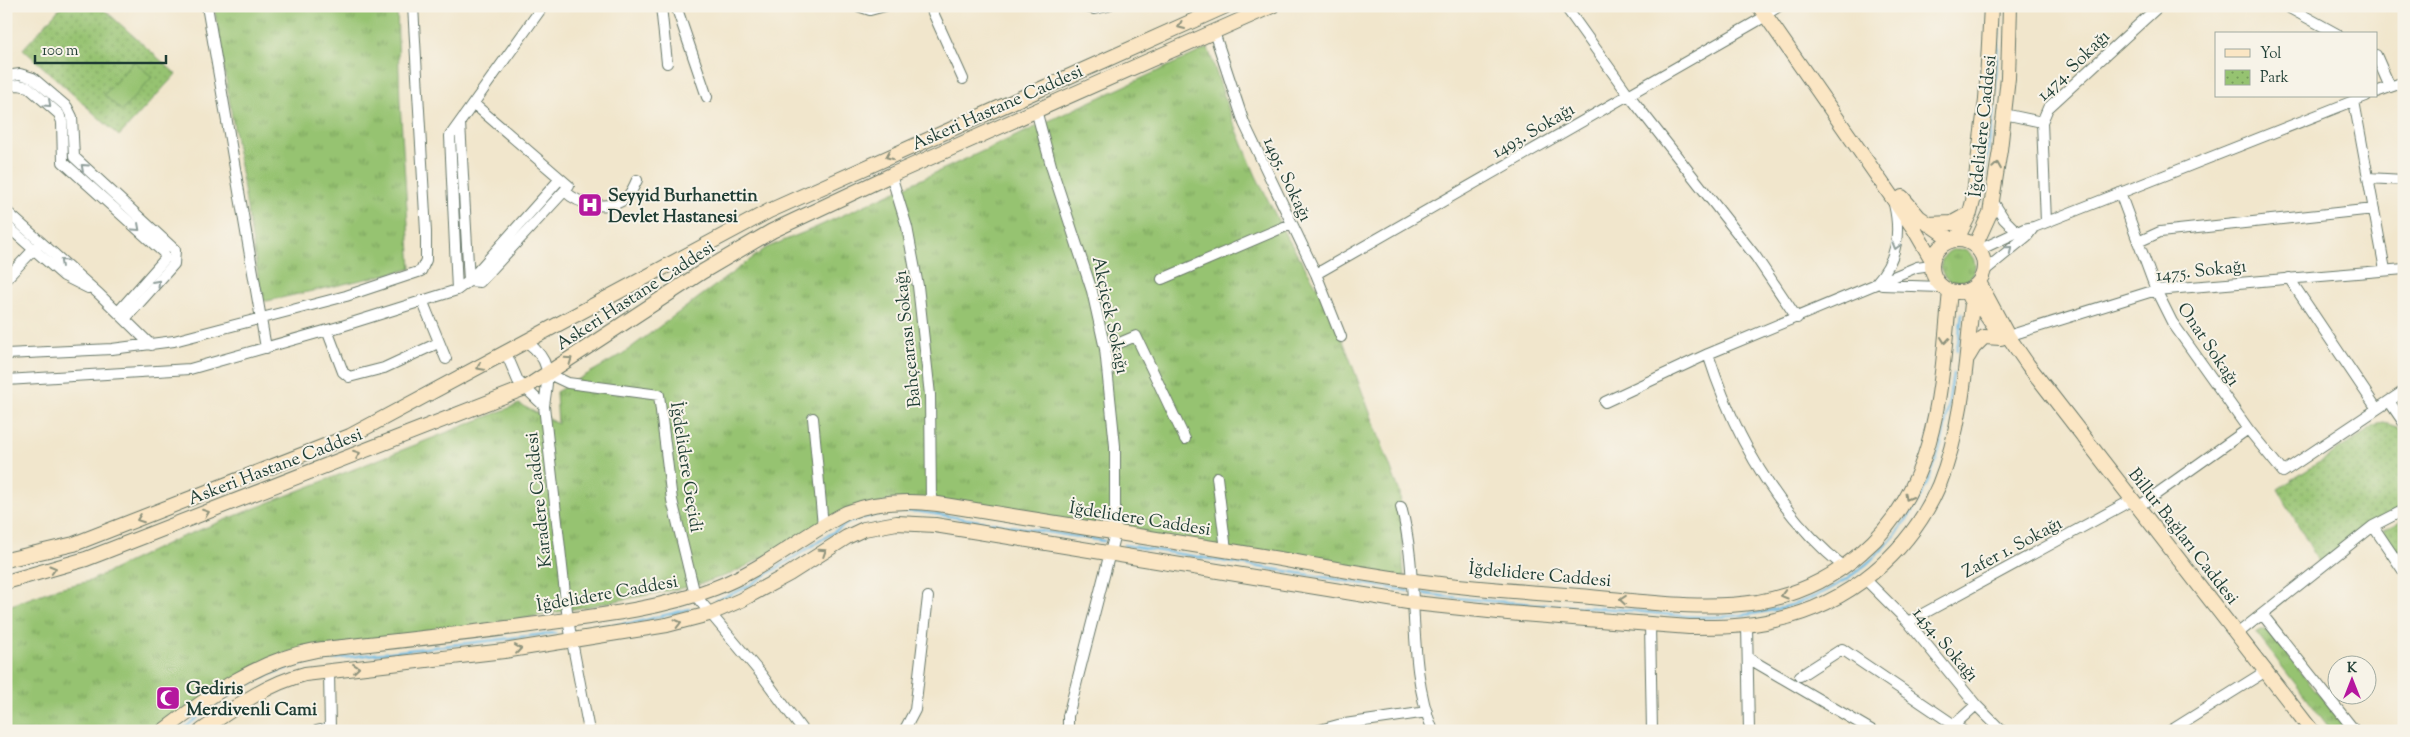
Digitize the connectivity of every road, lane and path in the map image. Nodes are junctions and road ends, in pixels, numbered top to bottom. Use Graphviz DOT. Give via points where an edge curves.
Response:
graph roads {
  1 [pos="207,6"];
  2 [pos="413,6"];
  3 [pos="543,6"];
  4 [pos="661,6"];
  5 [pos="676,6"];
  6 [pos="858,6"];
  7 [pos="885,6"];
  8 [pos="930,6"];
  9 [pos="1083,6"];
  10 [pos="1108,6"];
  11 [pos="1226,6"];
  12 [pos="1272,6"];
  13 [pos="1565,6"];
  14 [pos="1991,6"];
  15 [pos="2010,6"];
  16 [pos="2159,6"];
  17 [pos="2286,6"];
  18 [pos="1769,9"];
  19 [pos="1214,32"];
  20 [pos="2333,32"];
  21 [pos="2378,60"];
  22 [pos="667,62"];
  23 [pos="6,76"];
  24 [pos="963,79"];
  25 [pos="2404,82"];
  26 [pos="6,86"];
  27 [pos="2390,87"];
  28 [pos="2378,91"];
  29 [pos="1628,94"];
  30 [pos="707,97"];
  31 [pos="2361,98"];
  32 [pos="2354,101"];
  33 [pos="474,104"];
  34 [pos="1036,110"];
  35 [pos="2004,114"];
  36 [pos="2042,122"];
  37 [pos="460,123"];
  38 [pos="1878,169"];
  39 [pos="890,175"];
  40 [pos="2368,178"];
  41 [pos="560,179"];
  42 [pos="637,180"];
  43 [pos="2404,180"];
  44 [pos="565,191"];
  45 [pos="2120,194"];
  46 [pos="1894,200"];
  47 [pos="1992,200"];
  48 [pos="2374,209"];
  49 [pos="6,211"];
  50 [pos="1970,213"];
  51 [pos="2046,222"];
  52 [pos="1291,224"];
  53 [pos="1928,224"];
  54 [pos="6,225"];
  55 [pos="2034,227"];
  56 [pos="2017,232"];
  57 [pos="1955,240"];
  58 [pos="2138,242"];
  59 [pos="37,246"];
  60 [pos="1977,248"];
  61 [pos="1932,262"];
  62 [pos="2404,268"];
  63 [pos="2385,270"];
  64 [pos="1316,274"];
  65 [pos="2289,278"];
  66 [pos="6,279"];
  67 [pos="1162,279"];
  68 [pos="469,281"];
  69 [pos="1975,283"];
  70 [pos="1874,286"];
  71 [pos="1946,289"];
  72 [pos="457,290"];
  73 [pos="2156,290"];
  74 [pos="422,300"];
  75 [pos="121,316"];
  76 [pos="260,318"];
  77 [pos="1797,318"];
  78 [pos="327,330"];
  79 [pos="1341,337"];
  80 [pos="2005,337"];
  81 [pos="527,342"];
  82 [pos="438,343"];
  83 [pos="151,345"];
  84 [pos="266,348"];
  85 [pos="1105,349"];
  86 [pos="6,354"];
  87 [pos="506,354"];
  88 [pos="1708,354"];
  89 [pos="446,359"];
  90 [pos="1944,359"];
  91 [pos="1966,362"];
  92 [pos="549,374"];
  93 [pos="1964,378"];
  94 [pos="6,380"];
  95 [pos="525,388"];
  96 [pos="2404,391"];
  97 [pos="2389,401"];
  98 [pos="1605,402"];
  99 [pos="544,406"];
  100 [pos="2377,409"];
  101 [pos="2402,417"];
  102 [pos="813,418"];
  103 [pos="2248,429"];
  104 [pos="1185,439"];
  105 [pos="1217,477"];
  106 [pos="931,503"];
  107 [pos="2135,504"];
  108 [pos="1401,507"];
  109 [pos="2404,510"];
  110 [pos="823,526"];
  111 [pos="2373,526"];
  112 [pos="1115,533"];
  113 [pos="1226,550"];
  114 [pos="1111,555"];
  115 [pos="6,560"];
  116 [pos="1844,567"];
  117 [pos="2404,572"];
  118 [pos="1865,579"];
  119 [pos="1412,581"];
  120 [pos="6,582"];
  121 [pos="695,595"];
  122 [pos="928,597"];
  123 [pos="1414,603"];
  124 [pos="709,614"];
  125 [pos="2262,614"];
  126 [pos="568,620"];
  127 [pos="1908,622"];
  128 [pos="1650,624"];
  129 [pos="1747,625"];
  130 [pos="2237,634"];
  131 [pos="572,642"];
  132 [pos="1748,658"];
  133 [pos="329,671"];
  134 [pos="2266,671"];
  135 [pos="1800,676"];
  136 [pos="1976,705"];
  137 [pos="1427,712"];
  138 [pos="1958,728"];
  139 [pos="330,729"];
  140 [pos="163,731"];
  141 [pos="201,731"];
  142 [pos="316,731"];
  143 [pos="589,731"];
  144 [pos="803,731"];
  145 [pos="904,731"];
  146 [pos="1068,731"];
  147 [pos="1316,731"];
  148 [pos="1433,731"];
  149 [pos="1652,731"];
  150 [pos="1749,731"];
  151 [pos="1872,731"];
  152 [pos="2002,731"];
  153 [pos="2170,731"];
  154 [pos="2312,731"];
  155 [pos="2355,731"];
  1 -- 76 [label="street"];
  2 -- 76 [label="street" via="426,232 425,266 418,273 380,286"];
  3 -- 33 [label="street"];
  4 -- 22 [label="street"];
  5 -- 30 [label="street"];
  6 -- 7 [label="street" via="876,10"];
  8 -- 24 [label="street"];
  9 -- 10 [label="street" via="1094,9"];
  11 -- 81 [label="street, Askeri Hastane Caddesi, one-way" via="777,207"];
  12 -- 19 [label="street, Askeri Hastane Caddesi"];
  13 -- 29 [label="street"];
  14 -- 50 [label="street, İğdelidere Caddesi" via="1986,100"];
  15 -- 35 [label="street, İğdelidere Caddesi"];
  16 -- 36 [label="street, 1474. Sokağı" via="2058,97"];
  17 -- 20 [label="street"];
  18 -- 29 [label="street, 1493. Sokağı"];
  18 -- 38 [label="street"];
  19 -- 34 [label="street, Askeri Hastane Caddesi"];
  19 -- 52 [label="street, 1495. Sokağı" via="1244,123"];
  21 -- 27 [label="street"];
  75 -- 23 [label="street, one-way" via="174,264 175,250 74,157 72,121 67,107 33,78 20,74"];
  25 -- 27 [label="street"];
  26 -- 75 [label="street, one-way" via="28,87 59,114 63,162 165,254 165,259"];
  27 -- 28 [label="street"];
  29 -- 64 [label="street, 1493. Sokağı"];
  29 -- 77 [label="street" via="1756,257"];
  31 -- 32 [label="street"];
  32 -- 40 [label="street"];
  32 -- 45 [label="street"];
  33 -- 37 [label="street"];
  33 -- 41 [label="street"];
  34 -- 39 [label="street, Askeri Hastane Caddesi"];
  34 -- 85 [label="street, Akçiçek Sokağı" via="1052,169 1086,268"];
  35 -- 36 [label="street"];
  47 -- 35 [label="street, İğdelidere Caddesi, one-way"];
  36 -- 51 [label="street, 1474. Sokağı"];
  37 -- 68 [label="street"];
  37 -- 72 [label="street" via="450,136"];
  38 -- 46 [label="street"];
  38 -- 53 [label="street"];
  92 -- 39 [label="street, Askeri Hastane Caddesi, one-way" via="740,249"];
  39 -- 106 [label="street, Bahçearası Sokağı" via="907,227 918,286 930,395"];
  40 -- 43 [label="street"];
  40 -- 48 [label="street"];
  41 -- 44 [label="street" via="569,186"];
  41 -- 68 [label="street"];
  42 -- 44 [label="street" via="628,196 608,204 580,202"];
  44 -- 68 [label="street" via="480,282"];
  45 -- 51 [label="street"];
  45 -- 58 [label="street, Onat Sokağı"];
  46 -- 61 [label="street"];
  46 -- 70 [label="street, one-way" via="1897,244 1886,270"];
  47 -- 56 [label="street"];
  47 -- 60 [label="street, İğdelidere Caddesi"];
  48 -- 58 [label="street" via="2160,232"];
  48 -- 63 [label="street"];
  49 -- 59 [label="street"];
  50 -- 53 [label="street" via="1952,223"];
  50 -- 57 [label="street, İğdelidere Caddesi"];
  51 -- 55 [label="street"];
  52 -- 64 [label="street, 1495. Sokağı"];
  52 -- 67 [label="street"];
  53 -- 57 [label="street"];
  54 -- 59 [label="street"];
  55 -- 56 [label="street"];
  69 -- 55 [label="street, one-way"];
  56 -- 60 [label="street"];
  57 -- 60 [label="street" via="1967,241"];
  57 -- 61 [label="street" via="1939,247"];
  58 -- 73 [label="street, Onat Sokağı"];
  59 -- 66 [label="street"];
  59 -- 75 [label="street" via="64,276 99,294"];
  60 -- 69 [label="street" via="1984,260"];
  61 -- 70 [label="street"];
  61 -- 71 [label="street" via="1933,274"];
  62 -- 63 [label="street, 1475. Sokağı"];
  63 -- 65 [label="street, 1475. Sokağı"];
  64 -- 79 [label="street, 1495. Sokağı"];
  65 -- 73 [label="street, 1475. Sokağı"];
  65 -- 100 [label="street"];
  68 -- 72 [label="street"];
  69 -- 71 [label="street"];
  69 -- 80 [label="street, Billur Bağları Caddesi"];
  69 -- 91 [label="street"];
  70 -- 71 [label="street" via="1909,284"];
  70 -- 77 [label="street"];
  71 -- 90 [label="street, İğdelidere Caddesi, one-way"];
  72 -- 74 [label="street"];
  73 -- 80 [label="street, 1475. Sokağı"];
  73 -- 103 [label="street, Onat Sokağı" via="2172,322"];
  74 -- 78 [label="street"];
  74 -- 82 [label="street"];
  75 -- 83 [label="street"];
  76 -- 83 [label="street"];
  76 -- 84 [label="street"];
  77 -- 88 [label="street"];
  78 -- 82 [label="street" via="343,372 349,377 384,368"];
  78 -- 84 [label="street"];
  80 -- 91 [label="street" via="1984,338 1971,351"];
  80 -- 107 [label="street, Billur Bağları Caddesi"];
  81 -- 87 [label="street, Askeri Hastane Caddesi"];
  81 -- 92 [label="street" via="540,354"];
  82 -- 89 [label="street"];
  83 -- 86 [label="street"];
  84 -- 94 [label="street" via="190,369"];
  85 -- 104 [label="street" via="1136,336"];
  85 -- 112 [label="street, Akçiçek Sokağı" via="1115,446"];
  87 -- 95 [label="street, Karadere Caddesi" via="514,376"];
  87 -- 115 [label="street, Askeri Hastane Caddesi, one-way" via="325,447 74,544"];
  88 -- 98 [label="street"];
  88 -- 116 [label="street" via="1730,415 1761,472 1803,529"];
  90 -- 93 [label="street"];
  90 -- 116 [label="street, İğdelidere Caddesi, one-way" via="1932,432 1913,489 1882,533"];
  91 -- 93 [label="street"];
  92 -- 95 [label="street, Askeri Hastane Caddesi"];
  92 -- 99 [label="street, Karadere Caddesi"];
  92 -- 121 [label="street, İğdelidere Geçidi" via="568,383 658,395 672,500"];
  93 -- 118 [label="street" via="1953,437 1932,499 1904,541"];
  95 -- 99 [label="street, Karadere Caddesi"];
  120 -- 95 [label="street, Askeri Hastane Caddesi, one-way" via="86,559"];
  96 -- 97 [label="street"];
  97 -- 100 [label="street"];
  97 -- 101 [label="street"];
  99 -- 126 [label="street, Karadere Caddesi"];
  100 -- 103 [label="street, Onat Sokağı" via="2283,472"];
  102 -- 110 [label="street"];
  103 -- 107 [label="street, Zafer 1. Sokağı"];
  105 -- 113 [label="street"];
  106 -- 110 [label="street, İğdelidere Caddesi" via="895,502 863,506"];
  106 -- 112 [label="street, İğdelidere Caddesi"];
  107 -- 127 [label="street, Zafer 1. Sokağı"];
  107 -- 130 [label="street, Billur Bağları Caddesi"];
  108 -- 119 [label="street" via="1410,550"];
  109 -- 111 [label="street"];
  110 -- 121 [label="street, İğdelidere Caddesi" via="744,575"];
  111 -- 117 [label="street"];
  111 -- 125 [label="street"];
  112 -- 113 [label="street, İğdelidere Caddesi"];
  112 -- 114 [label="street, Akçiçek Sokağı"];
  113 -- 119 [label="street, İğdelidere Caddesi"];
  114 -- 123 [label="street"];
  124 -- 114 [label="street, one-way" via="754,594 855,532 886,524 928,524"];
  114 -- 146 [label="street, Akçiçek Sokağı" via="1068,716"];
  116 -- 119 [label="street, İğdelidere Caddesi, one-way" via="1811,586 1786,595 1757,602 1707,605 1510,592"];
  118 -- 127 [label="street, 1454. Sokağı"];
  118 -- 129 [label="street" via="1834,599 1806,611"];
  119 -- 123 [label="street"];
  121 -- 124 [label="street"];
  121 -- 126 [label="street, İğdelidere Caddesi" via="643,608"];
  122 -- 145 [label="street" via="915,710"];
  123 -- 128 [label="street"];
  123 -- 137 [label="street" via="1419,668"];
  131 -- 124 [label="street, one-way" via="647,630"];
  124 -- 144 [label="street" via="761,674"];
  125 -- 130 [label="street"];
  125 -- 155 [label="street"];
  126 -- 131 [label="street, Karadere Caddesi"];
  126 -- 140 [label="street, İğdelidere Caddesi" via="286,656 247,673"];
  127 -- 136 [label="street, 1454. Sokağı"];
  128 -- 129 [label="street" via="1689,627"];
  128 -- 149 [label="street"];
  129 -- 132 [label="street"];
  130 -- 134 [label="street, Billur Bağları Caddesi"];
  133 -- 131 [label="street, one-way"];
  131 -- 143 [label="street"];
  132 -- 150 [label="street"];
  132 -- 151 [label="street"];
  133 -- 139 [label="street"];
  133 -- 141 [label="street" via="292,677 269,686"];
  134 -- 153 [label="street"];
  134 -- 154 [label="street, Billur Bağları Caddesi"];
  135 -- 138 [label="street" via="1842,649"];
  136 -- 138 [label="street"];
  136 -- 152 [label="street, 1454. Sokağı"];
  137 -- 147 [label="street"];
  137 -- 148 [label="street"];
  139 -- 142 [label="street"];
}
